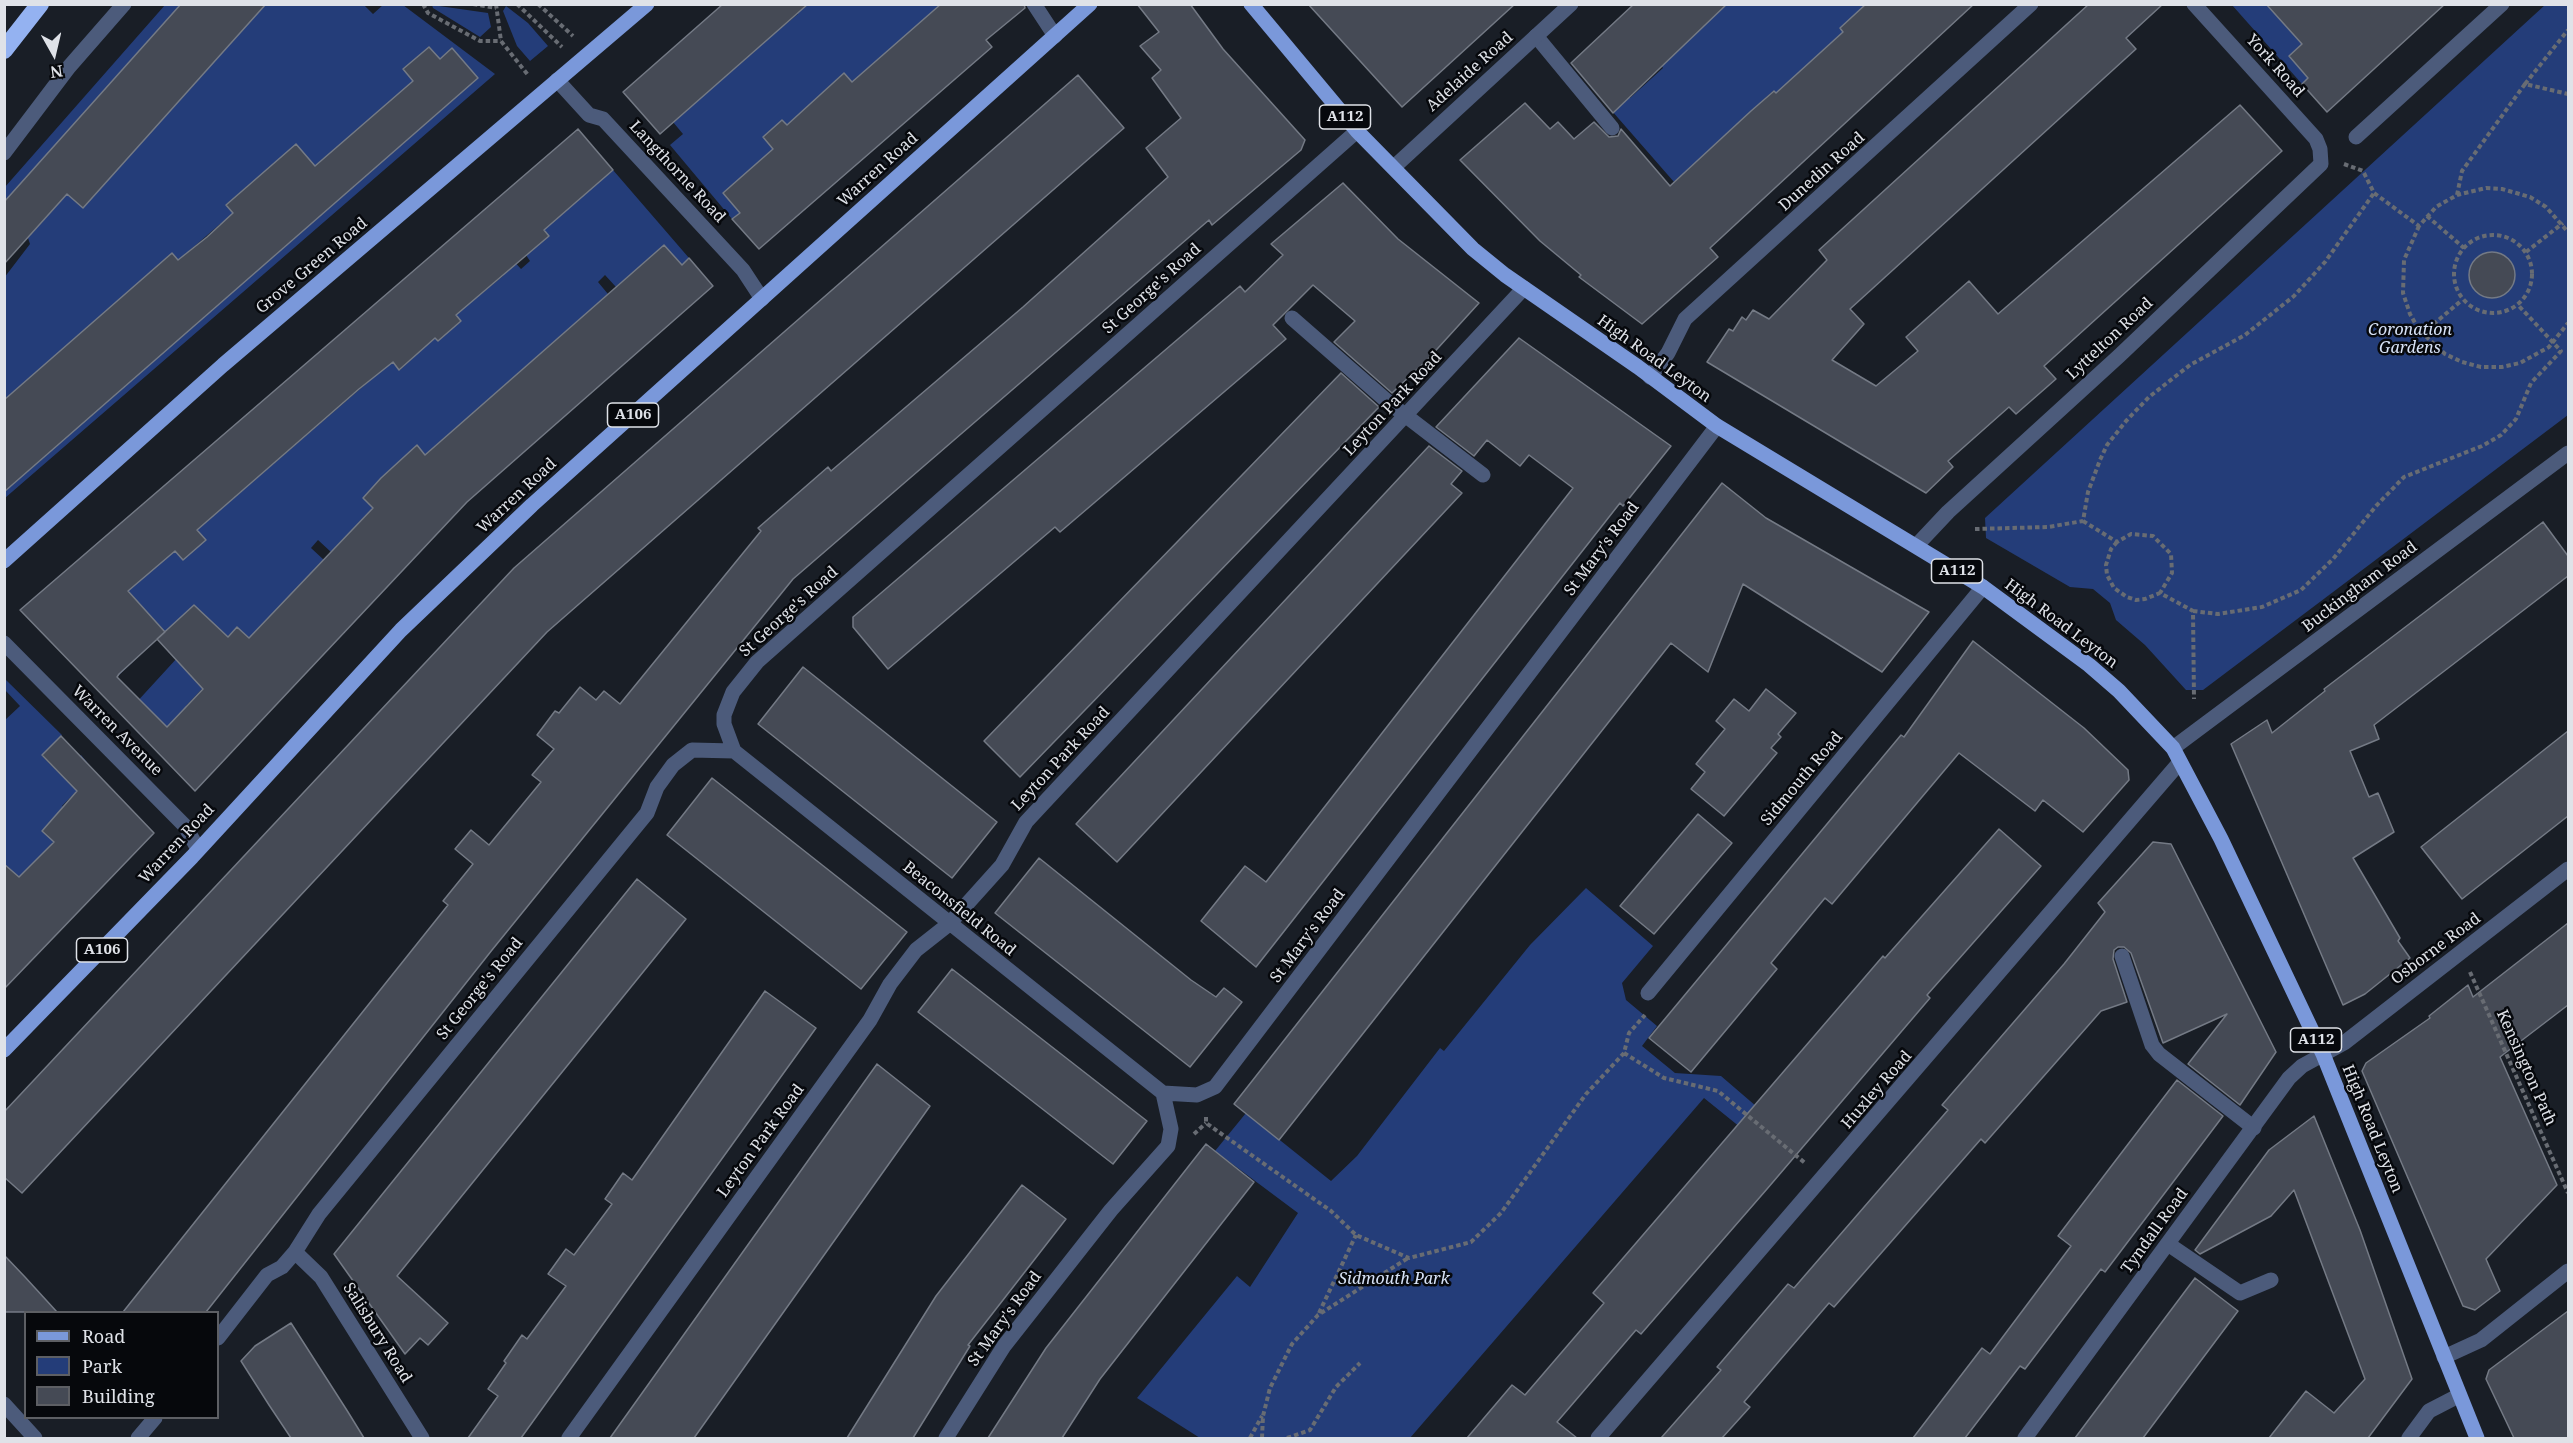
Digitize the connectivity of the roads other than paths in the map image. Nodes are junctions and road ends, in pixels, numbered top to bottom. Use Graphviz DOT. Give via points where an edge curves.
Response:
graph roads {
  1 [pos="40,4"];
  2 [pos="124,4"];
  3 [pos="647,4"];
  4 [pos="1034,4"];
  5 [pos="1090,4"];
  6 [pos="1251,4"];
  7 [pos="1571,4"];
  8 [pos="2031,4"];
  9 [pos="2194,4"];
  10 [pos="2502,4"];
  11 [pos="1055,36"];
  12 [pos="1536,36"];
  13 [pos="4,50"];
  14 [pos="557,80"];
  15 [pos="1612,128"];
  16 [pos="1357,131"];
  17 [pos="2356,137"];
  18 [pos="4,153"];
  19 [pos="2321,156"];
  20 [pos="1394,167"];
  21 [pos="1524,288"];
  22 [pos="762,299"];
  23 [pos="1292,318"];
  24 [pos="1650,377"];
  25 [pos="1408,415"];
  26 [pos="1717,426"];
  27 [pos="2568,453"];
  28 [pos="1483,475"];
  29 [pos="1916,546"];
  30 [pos="4,561"];
  31 [pos="1983,587"];
  32 [pos="4,643"];
  33 [pos="734,751"];
  34 [pos="2176,755"];
  35 [pos="198,849"];
  36 [pos="2568,869"];
  37 [pos="949,924"];
  38 [pos="2122,956"];
  39 [pos="1648,993"];
  40 [pos="4,1050"];
  41 [pos="2323,1054"];
  42 [pos="1163,1093"];
  43 [pos="2254,1128"];
  44 [pos="2168,1244"];
  45 [pos="294,1252"];
  46 [pos="2568,1271"];
  47 [pos="2271,1280"];
  48 [pos="219,1337"];
  49 [pos="2444,1357"];
  50 [pos="2458,1396"];
  51 [pos="4,1404"];
  52 [pos="154,1419"];
  53 [pos="35,1438"];
  54 [pos="138,1438"];
  55 [pos="422,1438"];
  56 [pos="568,1438"];
  57 [pos="946,1438"];
  58 [pos="1598,1438"];
  59 [pos="2025,1438"];
  60 [pos="2409,1438"];
  61 [pos="2477,1438"];
  1 -- 13 [label="highway"];
  2 -- 18 [label="street" via="69,67"];
  3 -- 14 [label="main road, Grove Green Road"];
  4 -- 11 [label="street"];
  5 -- 11 [label="main road, Warren Road / A106"];
  6 -- 16 [label="main road, High Road Leyton / A112"];
  7 -- 12 [label="street, Adelaide Road"];
  8 -- 24 [label="street, Dunedin Road" via="1685,319 1668,353"];
  9 -- 19 [label="street, York Road" via="2316,139"];
  10 -- 17 [label="street"];
  11 -- 22 [label="main road, Warren Road / A106"];
  12 -- 15 [label="street"];
  12 -- 20 [label="street, Adelaide Road"];
  14 -- 22 [label="street, Langthorne Road" via="589,115 603,119 744,270"];
  14 -- 30 [label="main road, Grove Green Road" via="223,365"];
  16 -- 20 [label="main road, High Road Leyton / A112"];
  16 -- 33 [label="street, St George's Road" via="757,662 726,704 724,724"];
  19 -- 29 [label="street, Lyttelton Road" via="2317,171"];
  20 -- 21 [label="main road, High Road Leyton / A112" via="1473,249"];
  21 -- 24 [label="main road, High Road Leyton / A112"];
  21 -- 25 [label="street, Leyton Park Road"];
  22 -- 35 [label="main road, Warren Road / A106" via="532,505 401,630"];
  23 -- 25 [label="street"];
  24 -- 26 [label="main road, High Road Leyton / A112"];
  25 -- 28 [label="street"];
  25 -- 37 [label="street, Leyton Park Road" via="1026,822 1002,865"];
  26 -- 29 [label="main road, High Road Leyton / A112"];
  26 -- 42 [label="street, St Mary's Road" via="1215,1087 1207,1093 1184,1096"];
  27 -- 34 [label="street, Buckingham Road"];
  29 -- 31 [label="main road, High Road Leyton / A112"];
  31 -- 34 [label="main road, High Road Leyton / A112" via="2119,691"];
  31 -- 39 [label="street, Sidmouth Road"];
  32 -- 35 [label="street, Warren Avenue" via="188,830"];
  33 -- 37 [label="street, Beaconsfield Road"];
  33 -- 45 [label="street, St George's Road" via="692,750 673,765 657,787 648,813 319,1214"];
  34 -- 41 [label="main road, High Road Leyton / A112" via="2221,839"];
  34 -- 58 [label="street, Huxley Road"];
  35 -- 40 [label="main road, Warren Road / A106"];
  36 -- 41 [label="street, Osborne Road" via="2344,1042"];
  37 -- 42 [label="street, Beaconsfield Road"];
  37 -- 56 [label="street, Leyton Park Road" via="916,950 890,984 870,1020"];
  38 -- 43 [label="street" via="2158,1054"];
  41 -- 43 [label="street, Tyndall Road" via="2289,1078"];
  41 -- 49 [label="main road, High Road Leyton / A112"];
  42 -- 57 [label="street, St Mary's Road" via="1172,1129 1168,1146 1111,1210 1004,1346"];
  43 -- 44 [label="street, Tyndall Road"];
  44 -- 47 [label="street" via="2240,1293"];
  44 -- 59 [label="street, Tyndall Road"];
  45 -- 48 [label="street, St George's Road" via="282,1267 267,1275"];
  45 -- 55 [label="street, Salisbury Road" via="321,1277"];
  46 -- 49 [label="street" via="2481,1340"];
  49 -- 50 [label="main road, High Road Leyton / A112"];
  50 -- 60 [label="street" via="2429,1411"];
  50 -- 61 [label="main road, High Road Leyton / A112"];
  51 -- 53 [label="street"];
  52 -- 54 [label="street"];
}
